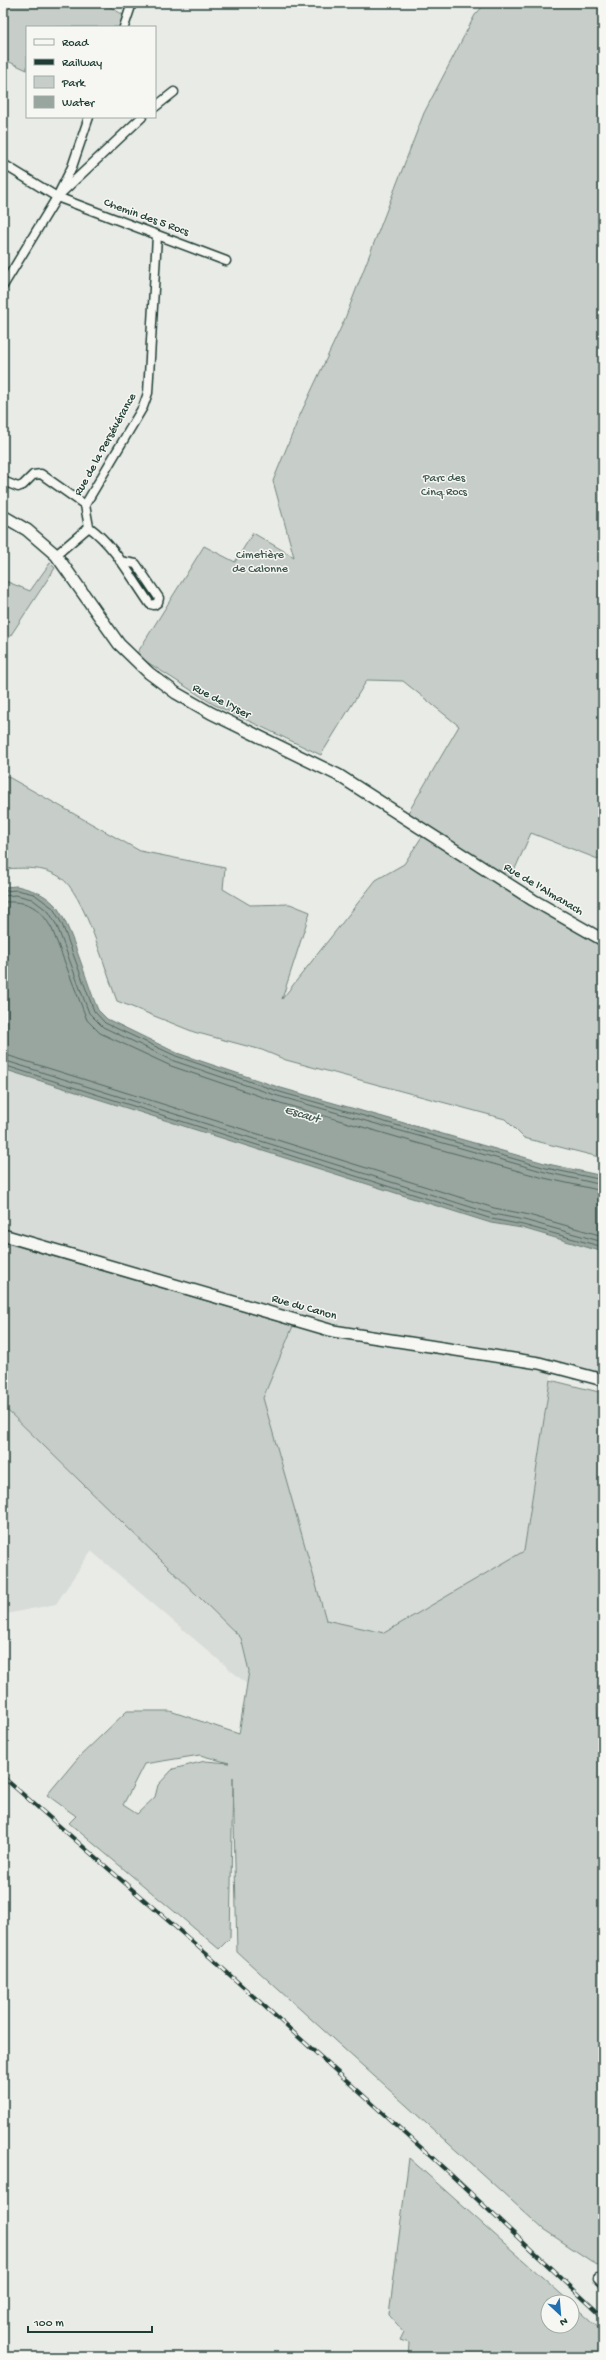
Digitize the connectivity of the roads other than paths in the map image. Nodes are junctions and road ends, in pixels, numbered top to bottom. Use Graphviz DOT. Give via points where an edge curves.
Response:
graph roads {
  1 [pos="132,3"];
  2 [pos="124,26"];
  3 [pos="174,92"];
  4 [pos="156,106"];
  5 [pos="89,118"];
  6 [pos="141,118"];
  7 [pos="3,164"];
  8 [pos="57,197"];
  9 [pos="156,236"];
  10 [pos="226,261"];
  11 [pos="3,286"];
  12 [pos="3,481"];
  13 [pos="85,505"];
  14 [pos="3,516"];
  15 [pos="89,527"];
  16 [pos="56,555"];
  17 [pos="120,561"];
  18 [pos="470,860"];
  19 [pos="603,940"];
  20 [pos="3,1235"];
  21 [pos="603,1380"];
  1 -- 2 [label="street"];
  3 -- 4 [label="street"];
  5 -- 8 [label="street" via="72,167"];
  6 -- 8 [label="street"];
  7 -- 8 [label="street, Chemin des 5 Rocs"];
  8 -- 9 [label="street, Chemin des 5 Rocs"];
  8 -- 11 [label="street"];
  9 -- 10 [label="street, Chemin des 5 Rocs"];
  9 -- 13 [label="street, Rue de la Persévérance" via="148,393 143,407"];
  12 -- 13 [label="street" via="18,487 33,475 41,474"];
  13 -- 15 [label="street, Rue de la Persévérance"];
  14 -- 16 [label="main road, Rue de l'Yser" via="27,530"];
  15 -- 16 [label="street"];
  15 -- 17 [label="street" via="104,538"];
  16 -- 18 [label="main road, Rue de l'Yser" via="119,644 165,686 211,713 338,775"];
  17 -- 17 [label="street" via="150,604 158,602 159,598 136,564"];
  18 -- 19 [label="main road, Rue de l'Almanach"];
  20 -- 21 [label="main road, Rue du Canon" via="333,1330 539,1363"];
}
